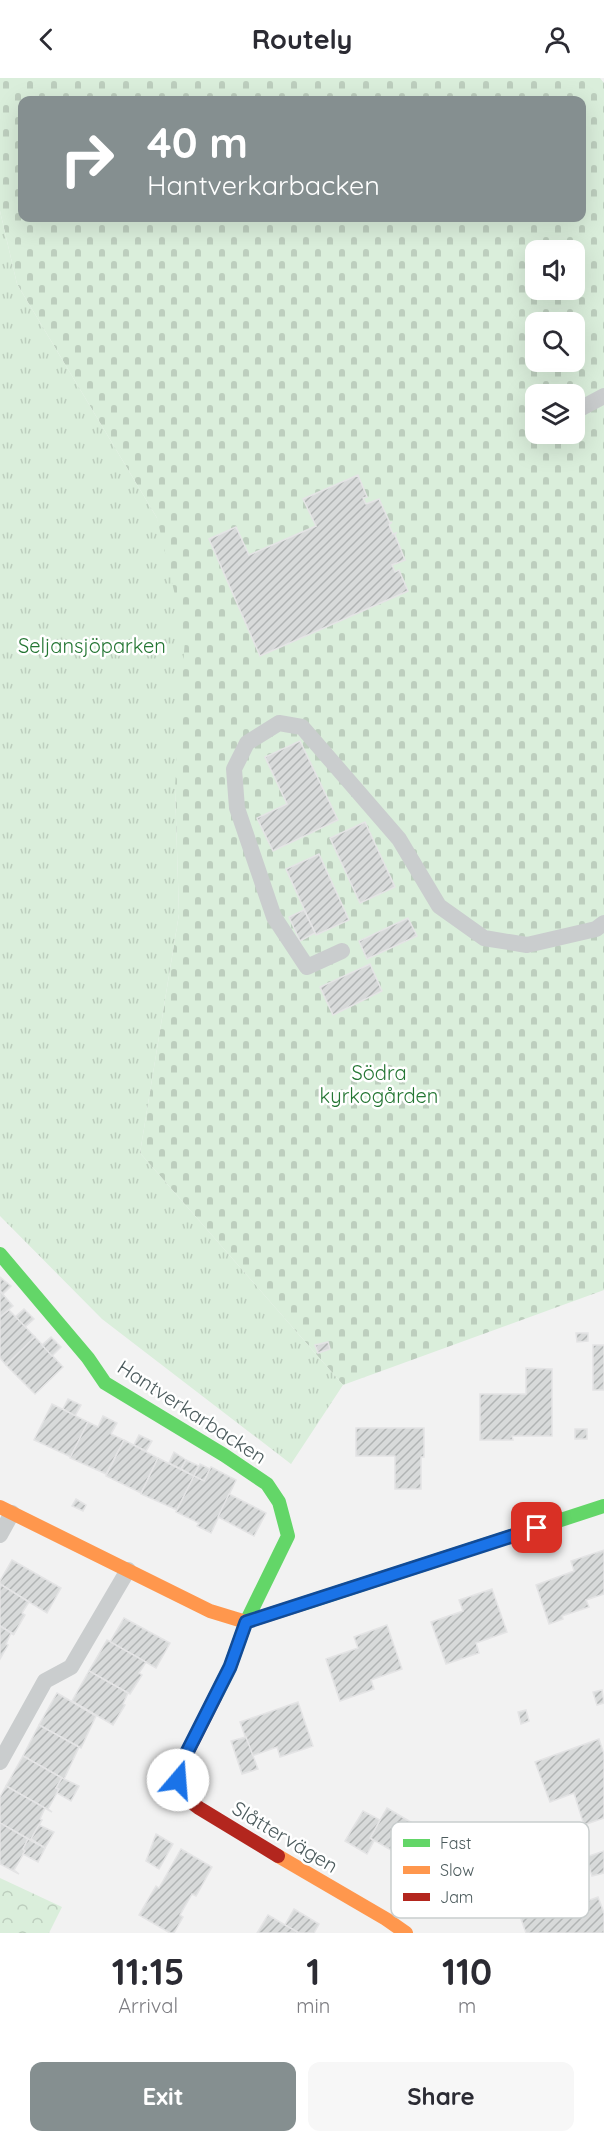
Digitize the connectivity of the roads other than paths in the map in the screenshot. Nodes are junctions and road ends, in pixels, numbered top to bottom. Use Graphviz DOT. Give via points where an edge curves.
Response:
graph roads {
  1 [pos="604,396"];
  2 [pos="585,406"];
  3 [pos="604,922"];
  4 [pos="342,951"];
  5 [pos="0,1254"];
  6 [pos="604,1506"];
  7 [pos="6,1510"];
  8 [pos="0,1535"];
  9 [pos="128,1570"];
  10 [pos="246,1622"];
  11 [pos="0,1762"];
  12 [pos="406,1933"];
  1 -- 2 [label="lane"];
  3 -- 4 [label="lane" via="596,929 527,945 484,938 439,906 399,839 303,727 279,723 247,743 234,769 237,808 274,917 307,967"];
  5 -- 10 [label="street, Hantverkarbacken" via="105,1383 267,1484 279,1502 288,1536"];
  6 -- 10 [label="street"];
  7 -- 8 [label="lane"];
  7 -- 9 [label="street"];
  9 -- 10 [label="street" via="210,1611"];
  9 -- 11 [label="lane" via="71,1667 45,1681"];
  10 -- 12 [label="street, Slåttervägen" via="230,1667 180,1766 181,1792 206,1813"];
}
